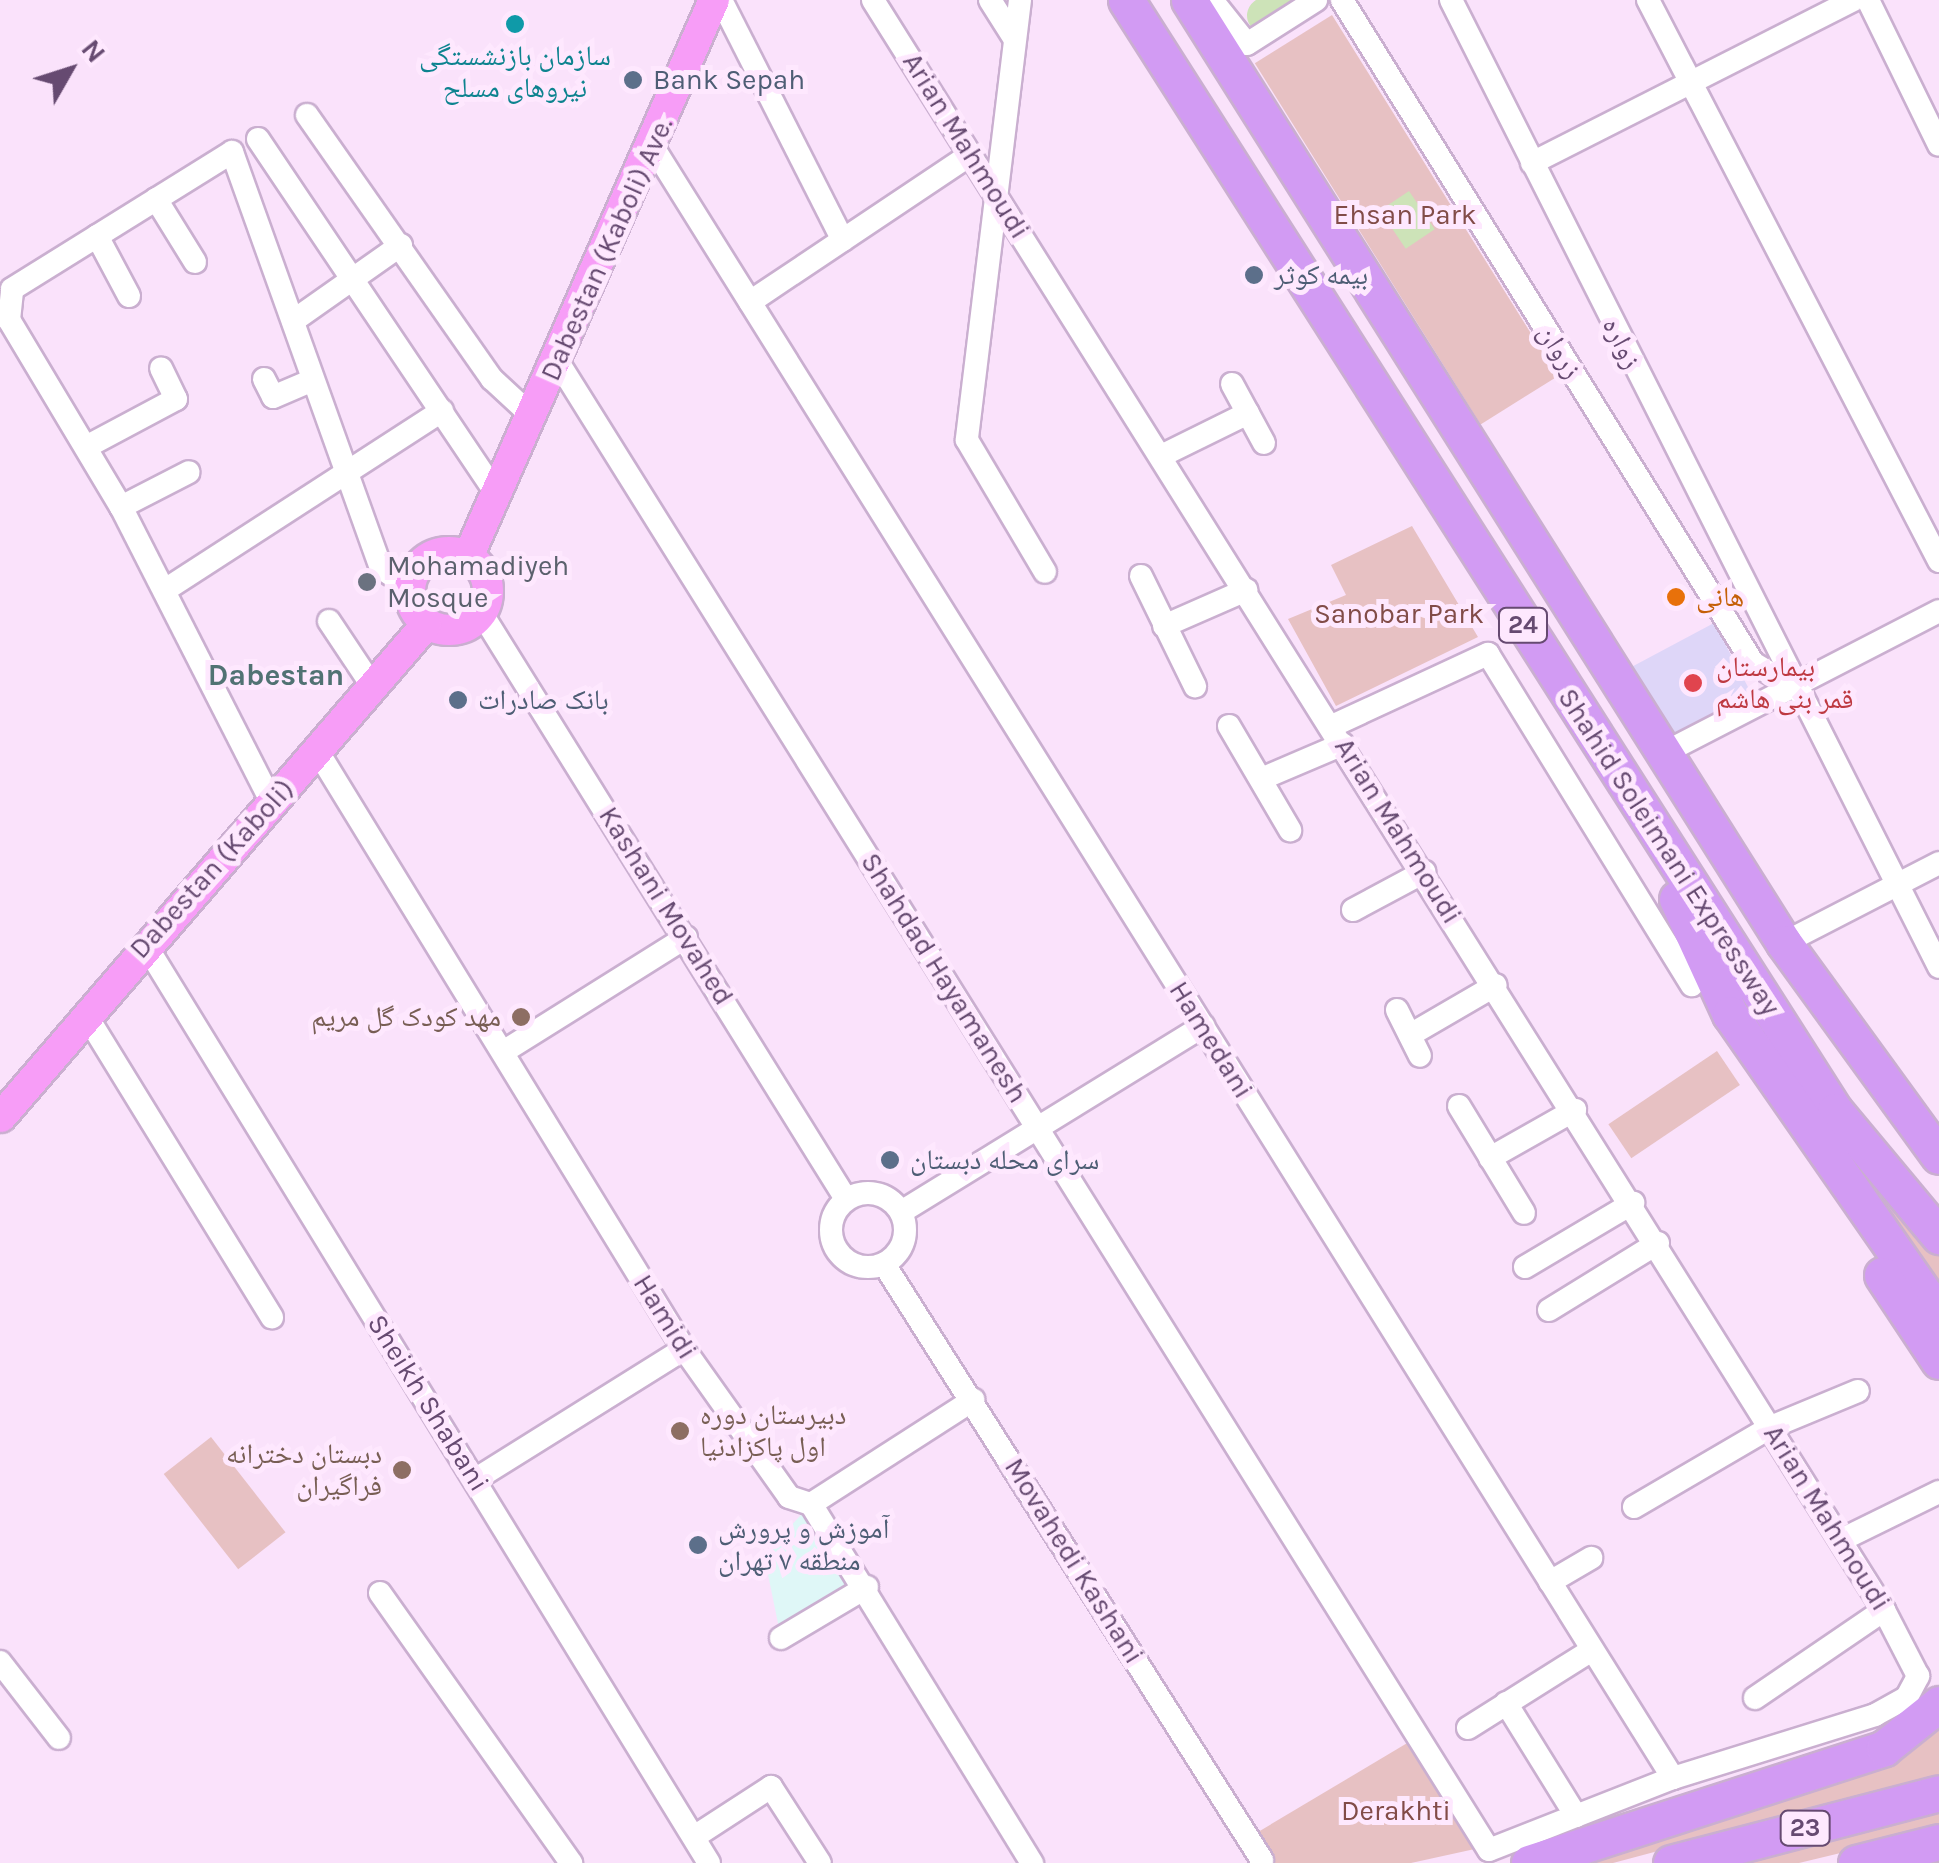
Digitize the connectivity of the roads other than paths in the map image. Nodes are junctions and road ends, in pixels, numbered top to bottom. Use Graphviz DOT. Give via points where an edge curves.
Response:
graph roads {
  1 [pos="717,0"];
  2 [pos="873,0"];
  3 [pos="990,0"];
  4 [pos="1020,0"];
  5 [pos="1126,0"];
  6 [pos="1190,0"];
  7 [pos="1212,0"];
  8 [pos="1316,0"];
  9 [pos="1342,0"];
  10 [pos="1452,0"];
  11 [pos="1648,0"];
  12 [pos="1854,0"];
  13 [pos="1868,0"];
  14 [pos="1014,38"];
  15 [pos="1691,82"];
  16 [pos="307,114"];
  17 [pos="258,139"];
  18 [pos="1939,145"];
  19 [pos="653,147"];
  20 [pos="971,154"];
  21 [pos="1532,163"];
  22 [pos="156,199"];
  23 [pos="1000,199"];
  24 [pos="96,236"];
  25 [pos="842,240"];
  26 [pos="401,246"];
  27 [pos="195,262"];
  28 [pos="353,279"];
  29 [pos="129,296"];
  30 [pos="750,302"];
  31 [pos="293,321"];
  32 [pos="558,362"];
  33 [pos="161,368"];
  34 [pos="264,379"];
  35 [pos="313,380"];
  36 [pos="1232,384"];
  37 [pos="442,411"];
  38 [pos="1248,413"];
  39 [pos="533,416"];
  40 [pos="1264,443"];
  41 [pos="86,447"];
  42 [pos="1162,456"];
  43 [pos="189,472"];
  44 [pos="344,476"];
  45 [pos="498,496"];
  46 [pos="121,507"];
  47 [pos="468,557"];
  48 [pos="1939,561"];
  49 [pos="1046,572"];
  50 [pos="1141,576"];
  51 [pos="409,587"];
  52 [pos="165,590"];
  53 [pos="1246,590"];
  54 [pos="1939,612"];
  55 [pos="482,614"];
  56 [pos="329,622"];
  57 [pos="426,624"];
  58 [pos="1164,626"];
  59 [pos="1195,686"];
  60 [pos="373,687"];
  61 [pos="1793,687"];
  62 [pos="1228,726"];
  63 [pos="1337,735"];
  64 [pos="318,752"];
  65 [pos="1664,753"];
  66 [pos="1261,779"];
  67 [pos="1622,780"];
  68 [pos="272,803"];
  69 [pos="1290,830"];
  70 [pos="1939,864"];
  71 [pos="1424,872"];
  72 [pos="1896,885"];
  73 [pos="1353,910"];
  74 [pos="686,938"];
  75 [pos="1784,943"];
  76 [pos="144,944"];
  77 [pos="1939,966"];
  78 [pos="1496,985"];
  79 [pos="1692,985"];
  80 [pos="1397,1010"];
  81 [pos="86,1015"];
  82 [pos="1203,1026"];
  83 [pos="1410,1035"];
  84 [pos="502,1052"];
  85 [pos="1420,1056"];
  86 [pos="1762,1061"];
  87 [pos="1459,1106"];
  88 [pos="1575,1110"];
  89 [pos="2,1117"];
  90 [pos="1038,1128"];
  91 [pos="1939,1156"];
  92 [pos="1490,1158"];
  93 [pos="846,1199"];
  94 [pos="1634,1203"];
  95 [pos="901,1212"];
  96 [pos="1524,1213"];
  97 [pos="1939,1236"];
  98 [pos="1658,1243"];
  99 [pos="884,1264"];
  100 [pos="1525,1267"];
  101 [pos="1549,1310"];
  102 [pos="1939,1315"];
  103 [pos="272,1318"];
  104 [pos="684,1350"];
  105 [pos="1939,1361"];
  106 [pos="1858,1392"];
  107 [pos="973,1400"];
  108 [pos="1771,1428"];
  109 [pos="476,1479"];
  110 [pos="1939,1492"];
  111 [pos="811,1504"];
  112 [pos="1634,1507"];
  113 [pos="1841,1540"];
  114 [pos="1591,1558"];
  115 [pos="1550,1582"];
  116 [pos="867,1587"];
  117 [pos="380,1593"];
  118 [pos="1884,1610"];
  119 [pos="781,1638"];
  120 [pos="1592,1650"];
  121 [pos="0,1662"];
  122 [pos="1754,1698"];
  123 [pos="1506,1703"];
  124 [pos="1939,1704"];
  125 [pos="1468,1728"];
  126 [pos="60,1738"];
  127 [pos="1673,1778"];
  128 [pos="1939,1793"];
  129 [pos="1576,1816"];
  130 [pos="694,1837"];
  131 [pos="1939,1842"];
  132 [pos="1262,1860"];
  133 [pos="570,1863"];
  134 [pos="709,1863"];
  135 [pos="820,1863"];
  136 [pos="1032,1863"];
  137 [pos="1530,1863"];
  138 [pos="1671,1863"];
  139 [pos="1856,1863"];
  1 -- 19 [label="main road, Dabestan (Kaboli) Ave."];
  1 -- 25 [label="street"];
  2 -- 20 [label="street, Arian Mahmoudi"];
  3 -- 14 [label="street"];
  4 -- 14 [label="street"];
  5 -- 67 [label="highway, Shahid Soleimani Expressway / 24"];
  6 -- 65 [label="highway, Shahid Soleimani Expressway / 24"];
  7 -- 8 [label="street" via="1246,44"];
  9 -- 61 [label="street, زروان" via="1754,663"];
  10 -- 21 [label="street, زواره"];
  11 -- 15 [label="street"];
  12 -- 15 [label="street"];
  13 -- 18 [label="street"];
  14 -- 23 [label="street"];
  15 -- 21 [label="street"];
  15 -- 48 [label="street"];
  16 -- 26 [label="street"];
  17 -- 28 [label="street"];
  19 -- 30 [label="street, Hamedani"];
  19 -- 32 [label="main road, Dabestan (Kaboli) Ave."];
  20 -- 23 [label="street, Arian Mahmoudi"];
  20 -- 25 [label="street"];
  21 -- 61 [label="street, زواره"];
  22 -- 24 [label="street"];
  22 -- 27 [label="street"];
  22 -- 31 [label="street" via="232,152"];
  23 -- 42 [label="street, Arian Mahmoudi"];
  23 -- 49 [label="street" via="967,440"];
  24 -- 29 [label="street"];
  24 -- 41 [label="street" via="12,288 9,320"];
  25 -- 30 [label="street"];
  26 -- 28 [label="street"];
  26 -- 39 [label="street" via="492,379"];
  28 -- 31 [label="street"];
  28 -- 37 [label="street"];
  30 -- 82 [label="street, Hamedani"];
  31 -- 35 [label="street"];
  32 -- 39 [label="main road, Dabestan (Kaboli) Ave."];
  32 -- 90 [label="street, Shahdad Hayamanesh"];
  33 -- 41 [label="street" via="176,399"];
  34 -- 35 [label="street" via="272,397"];
  35 -- 44 [label="street"];
  36 -- 38 [label="street"];
  37 -- 44 [label="street"];
  37 -- 45 [label="street"];
  38 -- 40 [label="street"];
  38 -- 42 [label="street"];
  39 -- 45 [label="main road, Dabestan (Kaboli) Ave."];
  41 -- 46 [label="street"];
  42 -- 53 [label="street, Arian Mahmoudi"];
  43 -- 46 [label="street"];
  44 -- 51 [label="street" via="381,568"];
  44 -- 52 [label="street"];
  45 -- 47 [label="main road"];
  46 -- 52 [label="street"];
  47 -- 51 [label="main road" via="433,555"];
  47 -- 55 [label="main road" via="488,584"];
  50 -- 58 [label="street"];
  51 -- 57 [label="main road"];
  52 -- 68 [label="street"];
  53 -- 58 [label="street"];
  53 -- 63 [label="street, Arian Mahmoudi"];
  54 -- 61 [label="street"];
  55 -- 57 [label="main road" via="454,630"];
  55 -- 74 [label="street, Kashani Movahed"];
  56 -- 60 [label="street"];
  57 -- 60 [label="main road, Dabestan (Kaboli)"];
  58 -- 59 [label="street"];
  60 -- 64 [label="main road, Dabestan (Kaboli)"];
  61 -- 65 [label="street"];
  61 -- 72 [label="street, زواره"];
  62 -- 66 [label="street"];
  63 -- 66 [label="street"];
  63 -- 71 [label="street, Arian Mahmoudi"];
  63 -- 79 [label="street" via="1488,654"];
  64 -- 68 [label="main road, Dabestan (Kaboli)"];
  64 -- 84 [label="street, Hamidi"];
  65 -- 75 [label="highway, Shahid Soleimani Expressway / 24"];
  66 -- 69 [label="street"];
  67 -- 86 [label="highway" via="1730,1014"];
  67 -- 97 [label="highway, Shahid Soleimani Expressway / 24" via="1836,1112"];
  68 -- 76 [label="main road, Dabestan (Kaboli)"];
  70 -- 72 [label="street"];
  71 -- 73 [label="street"];
  71 -- 78 [label="street, Arian Mahmoudi"];
  72 -- 75 [label="street"];
  72 -- 77 [label="street"];
  74 -- 84 [label="street"];
  74 -- 93 [label="street, Kashani Movahed"];
  75 -- 91 [label="highway, Shahid Soleimani Expressway / 24"];
  76 -- 81 [label="main road, Dabestan (Kaboli)"];
  76 -- 109 [label="street, Sheikh Shabani"];
  78 -- 83 [label="street"];
  78 -- 88 [label="street, Arian Mahmoudi"];
  80 -- 83 [label="street"];
  81 -- 89 [label="main road, Dabestan (Kaboli)"];
  81 -- 103 [label="street"];
  82 -- 90 [label="street"];
  82 -- 115 [label="street, Hamedani"];
  83 -- 85 [label="street"];
  84 -- 104 [label="street, Hamidi"];
  86 -- 102 [label="highway"];
  86 -- 105 [label="highway" via="1848,1224"];
  87 -- 92 [label="street"];
  88 -- 92 [label="street"];
  88 -- 94 [label="street, Arian Mahmoudi"];
  90 -- 95 [label="street"];
  90 -- 129 [label="street, Shahdad Hayamanesh" via="1489,1850"];
  92 -- 96 [label="street"];
  93 -- 95 [label="street" via="870,1192"];
  93 -- 99 [label="street" via="832,1220 833,1244 860,1266"];
  94 -- 98 [label="street, Arian Mahmoudi"];
  94 -- 100 [label="street"];
  95 -- 99 [label="street" via="905,1236"];
  98 -- 101 [label="street"];
  98 -- 108 [label="street, Arian Mahmoudi"];
  99 -- 107 [label="street, Movahedi Kashani"];
  104 -- 109 [label="street"];
  104 -- 111 [label="street, Hamidi" via="789,1497"];
  106 -- 108 [label="street"];
  107 -- 111 [label="street"];
  107 -- 132 [label="street, Movahedi Kashani"];
  108 -- 112 [label="street"];
  108 -- 113 [label="street, Arian Mahmoudi"];
  109 -- 130 [label="street, Sheikh Shabani"];
  110 -- 113 [label="street"];
  111 -- 116 [label="street, Hamidi"];
  113 -- 118 [label="street, Arian Mahmoudi"];
  114 -- 115 [label="street"];
  115 -- 120 [label="street, Hamedani"];
  116 -- 119 [label="street"];
  116 -- 136 [label="street, Hamidi"];
  117 -- 133 [label="street"];
  118 -- 122 [label="street"];
  118 -- 127 [label="street, Arian Mahmoudi" via="1918,1676 1907,1697 1875,1715"];
  120 -- 123 [label="street"];
  120 -- 127 [label="street, Hamedani"];
  121 -- 126 [label="street"];
  123 -- 125 [label="street"];
  123 -- 129 [label="street"];
  124 -- 137 [label="highway" via="1884,1748"];
  127 -- 129 [label="street"];
  128 -- 138 [label="highway, 23"];
  130 -- 134 [label="street, Sheikh Shabani"];
  130 -- 135 [label="street" via="771,1787"];
  131 -- 139 [label="highway, 23"];
}
